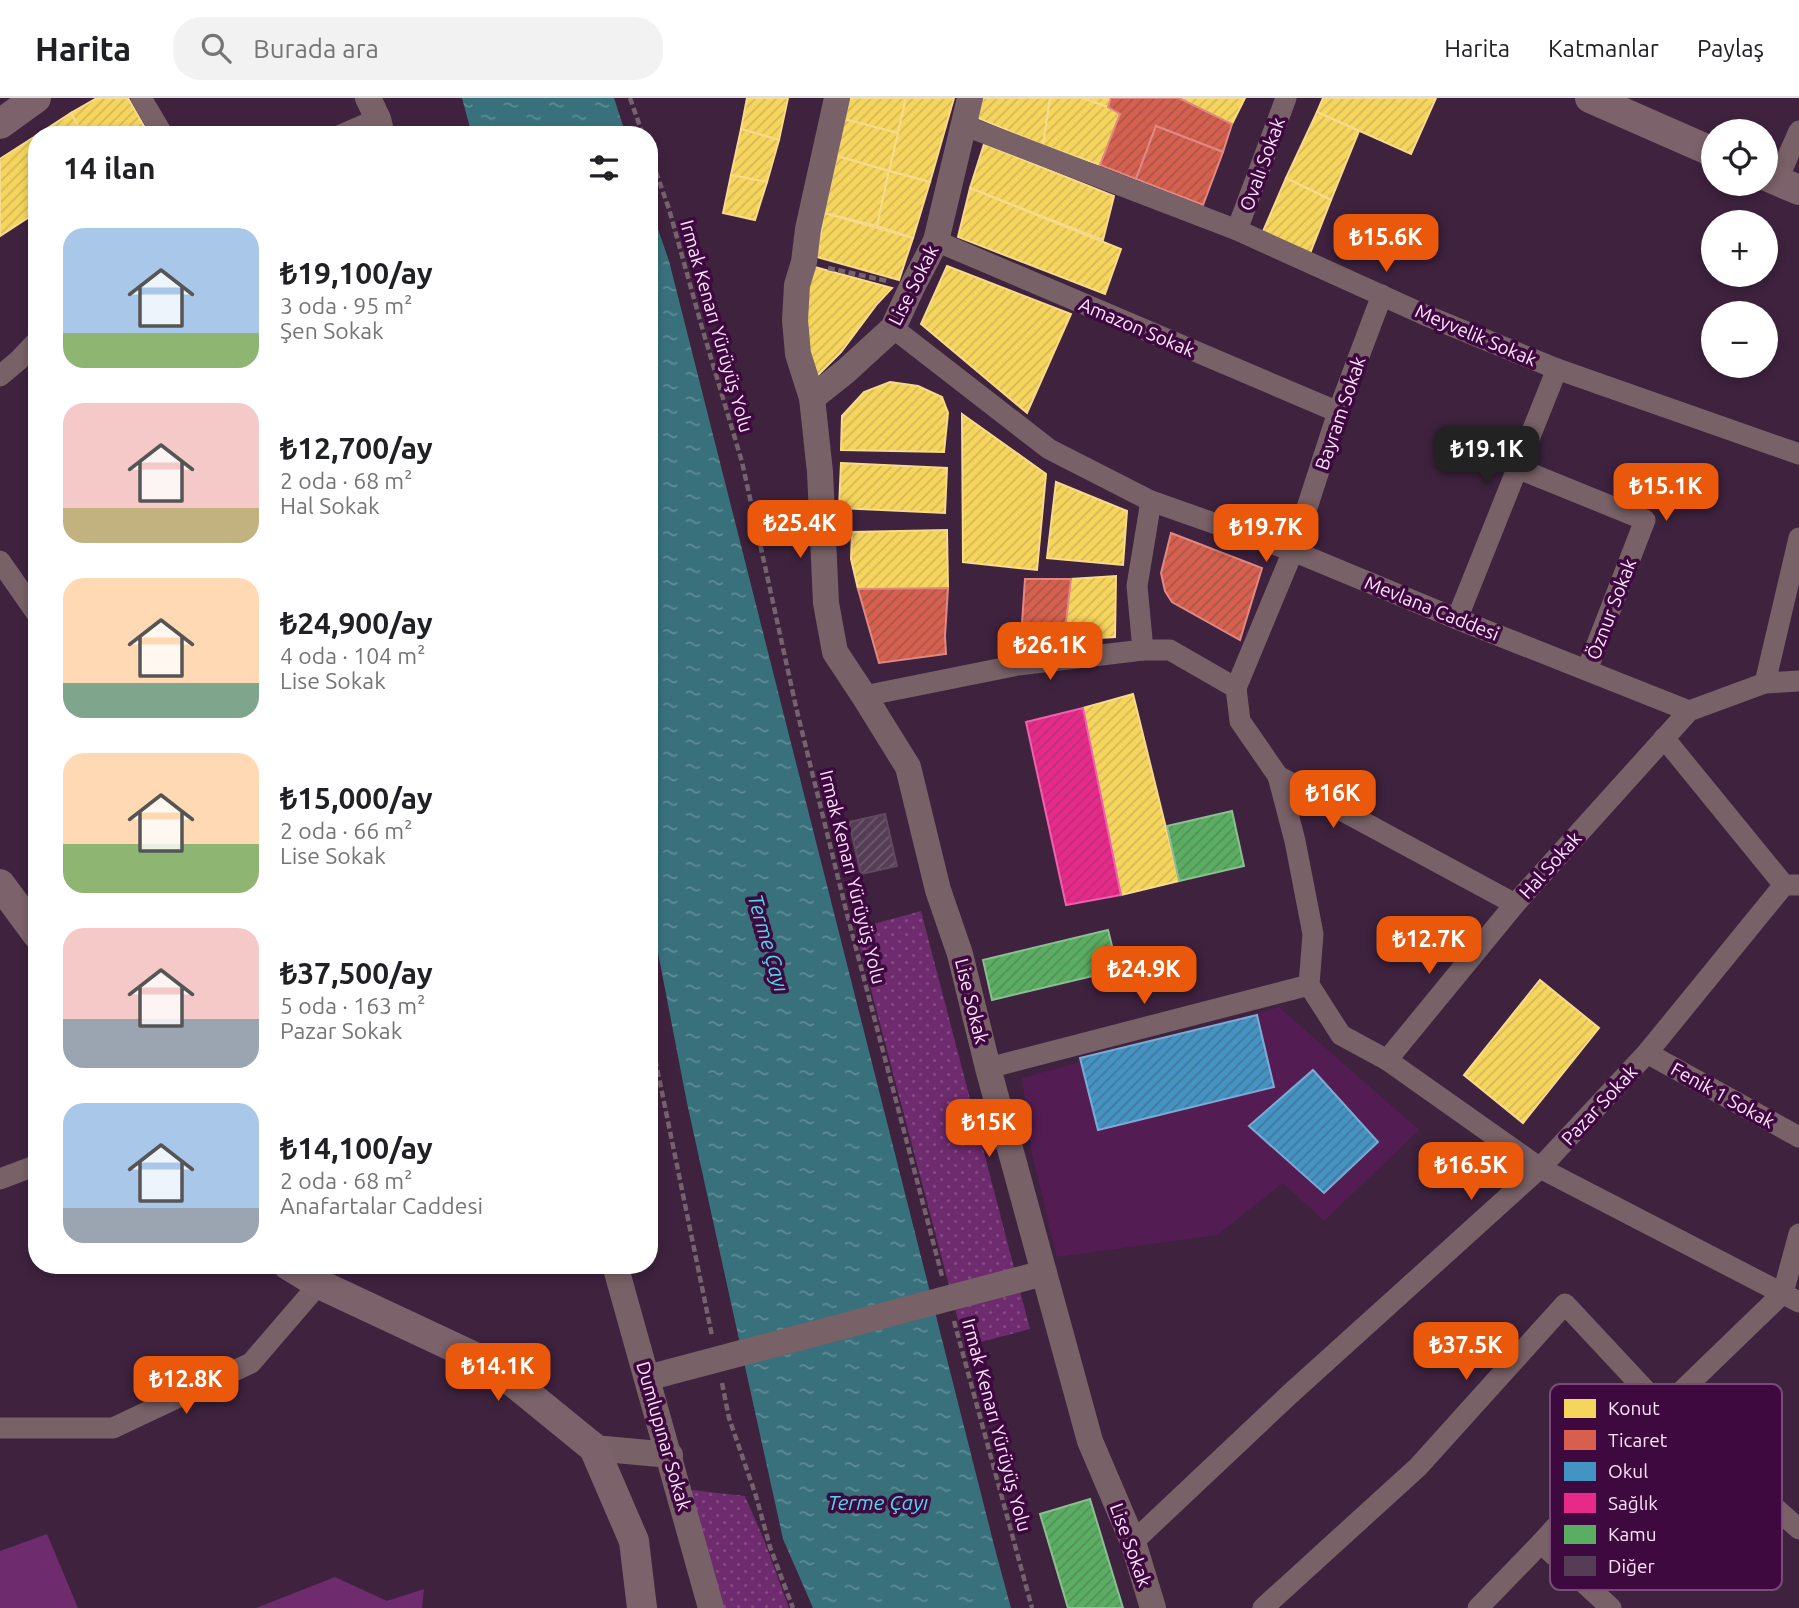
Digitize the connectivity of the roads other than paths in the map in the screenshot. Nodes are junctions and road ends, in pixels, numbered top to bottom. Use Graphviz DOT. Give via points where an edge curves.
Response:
graph roads {
  1 [pos="36,98"];
  2 [pos="141,98"];
  3 [pos="837,98"];
  4 [pos="970,98"];
  5 [pos="1286,98"];
  6 [pos="1590,98"];
  7 [pos="376,117"];
  8 [pos="0,124"];
  9 [pos="963,125"];
  10 [pos="158,126"];
  11 [pos="358,126"];
  12 [pos="1799,131"];
  13 [pos="1701,147"];
  14 [pos="1781,182"];
  15 [pos="1237,230"];
  16 [pos="936,241"];
  17 [pos="1382,295"];
  18 [pos="893,328"];
  19 [pos="28,350"];
  20 [pos="1557,369"];
  21 [pos="0,376"];
  22 [pos="812,398"];
  23 [pos="1338,412"];
  24 [pos="1799,454"];
  25 [pos="1517,468"];
  26 [pos="1151,501"];
  27 [pos="1799,538"];
  28 [pos="1293,551"];
  29 [pos="0,561"];
  30 [pos="28,599"];
  31 [pos="1457,619"];
  32 [pos="1143,650"];
  33 [pos="1587,670"];
  34 [pos="1799,681"];
  35 [pos="1765,683"];
  36 [pos="1237,688"];
  37 [pos="864,695"];
  38 [pos="1689,711"];
  39 [pos="1664,738"];
  40 [pos="1278,776"];
  41 [pos="0,884"];
  42 [pos="1791,885"];
  43 [pos="1515,904"];
  44 [pos="28,917"];
  45 [pos="1309,985"];
  46 [pos="1647,1053"];
  47 [pos="1387,1060"];
  48 [pos="988,1068"];
  49 [pos="1799,1137"];
  50 [pos="1540,1168"];
  51 [pos="28,1169"];
  52 [pos="0,1179"];
  53 [pos="1799,1234"];
  54 [pos="1044,1273"];
  55 [pos="303,1274"];
  56 [pos="618,1274"];
  57 [pos="319,1284"];
  58 [pos="1791,1298"];
  59 [pos="648,1378"];
  60 [pos="1639,1384"];
  61 [pos="1692,1384"];
  62 [pos="0,1428"];
  63 [pos="594,1448"];
  64 [pos="670,1455"];
  65 [pos="1782,1514"];
  66 [pos="1799,1529"];
  67 [pos="1550,1533"];
  68 [pos="1133,1542"];
  69 [pos="1541,1543"];
  70 [pos="1550,1551"];
  71 [pos="1592,1590"];
  72 [pos="642,1608"];
  73 [pos="711,1608"];
  74 [pos="1153,1608"];
  75 [pos="1263,1608"];
  76 [pos="1478,1608"];
  77 [pos="1611,1608"];
  1 -- 8 [label="main road"];
  2 -- 10 [label="street"];
  3 -- 22 [label="street, Lise Sokak" via="797,285 798,354"];
  4 -- 9 [label="street, Lise Sokak"];
  5 -- 15 [label="street, Ovalı Sokak"];
  6 -- 13 [label="main road"];
  7 -- 11 [label="street"];
  9 -- 15 [label="street, Meyvelik Sokak"];
  9 -- 16 [label="street, Lise Sokak"];
  12 -- 14 [label="street"];
  15 -- 17 [label="street, Meyvelik Sokak"];
  16 -- 18 [label="street, Lise Sokak"];
  16 -- 23 [label="street, Amazon Sokak"];
  17 -- 20 [label="street, Meyvelik Sokak"];
  17 -- 23 [label="street, Bayram Sokak"];
  18 -- 22 [label="street, Lise Sokak"];
  18 -- 26 [label="street, Mevlana Caddesi" via="1049,449"];
  19 -- 21 [label="street"];
  20 -- 24 [label="street, Meyvelik Sokak"];
  20 -- 25 [label="street"];
  22 -- 37 [label="street, Lise Sokak" via="826,603 835,652"];
  23 -- 28 [label="street, Bayram Sokak"];
  25 -- 31 [label="street"];
  25 -- 33 [label="street, Öznur Sokak" via="1645,520"];
  26 -- 28 [label="street, Mevlana Caddesi"];
  26 -- 32 [label="street" via="1137,586"];
  27 -- 35 [label="street"];
  28 -- 31 [label="street, Mevlana Caddesi"];
  28 -- 36 [label="street, Bayram Sokak"];
  29 -- 30 [label="street"];
  31 -- 33 [label="street, Mevlana Caddesi"];
  32 -- 36 [label="street" via="1170,650"];
  32 -- 37 [label="street" via="1018,665"];
  33 -- 38 [label="street, Mevlana Caddesi"];
  34 -- 35 [label="street, Hal Sokak"];
  35 -- 38 [label="street, Hal Sokak"];
  36 -- 40 [label="street" via="1240,721"];
  37 -- 48 [label="street, Lise Sokak" via="908,767"];
  38 -- 39 [label="street, Hal Sokak"];
  39 -- 42 [label="street"];
  39 -- 43 [label="street, Hal Sokak"];
  40 -- 43 [label="street"];
  40 -- 45 [label="street" via="1313,934"];
  41 -- 44 [label="main road"];
  42 -- 46 [label="street, Pazar Sokak"];
  43 -- 47 [label="street, Hal Sokak"];
  45 -- 47 [label="street" via="1341,1035"];
  45 -- 48 [label="street"];
  46 -- 49 [label="street, Fenik 1 Sokak"];
  46 -- 50 [label="street, Pazar Sokak"];
  47 -- 50 [label="street"];
  48 -- 54 [label="street, Lise Sokak"];
  50 -- 58 [label="street"];
  50 -- 68 [label="street, Pazar Sokak"];
  51 -- 52 [label="street"];
  53 -- 58 [label="street"];
  54 -- 59 [label="street"];
  54 -- 68 [label="street, Lise Sokak" via="1090,1441"];
  55 -- 57 [label="main road"];
  56 -- 59 [label="street, Dumlupınar Sokak"];
  57 -- 62 [label="street" via="251,1363 113,1428"];
  57 -- 63 [label="main road" via="492,1365"];
  58 -- 61 [label="street"];
  59 -- 64 [label="street, Dumlupınar Sokak"];
  60 -- 75 [label="street" via="1564,1304 1418,1468"];
  63 -- 64 [label="street"];
  63 -- 72 [label="main road" via="634,1541"];
  64 -- 73 [label="street, Dumlupınar Sokak"];
  65 -- 66 [label="street"];
  67 -- 69 [label="street"];
  68 -- 74 [label="street, Lise Sokak"];
  69 -- 70 [label="street"];
  69 -- 76 [label="street"];
  71 -- 77 [label="street"];
}
